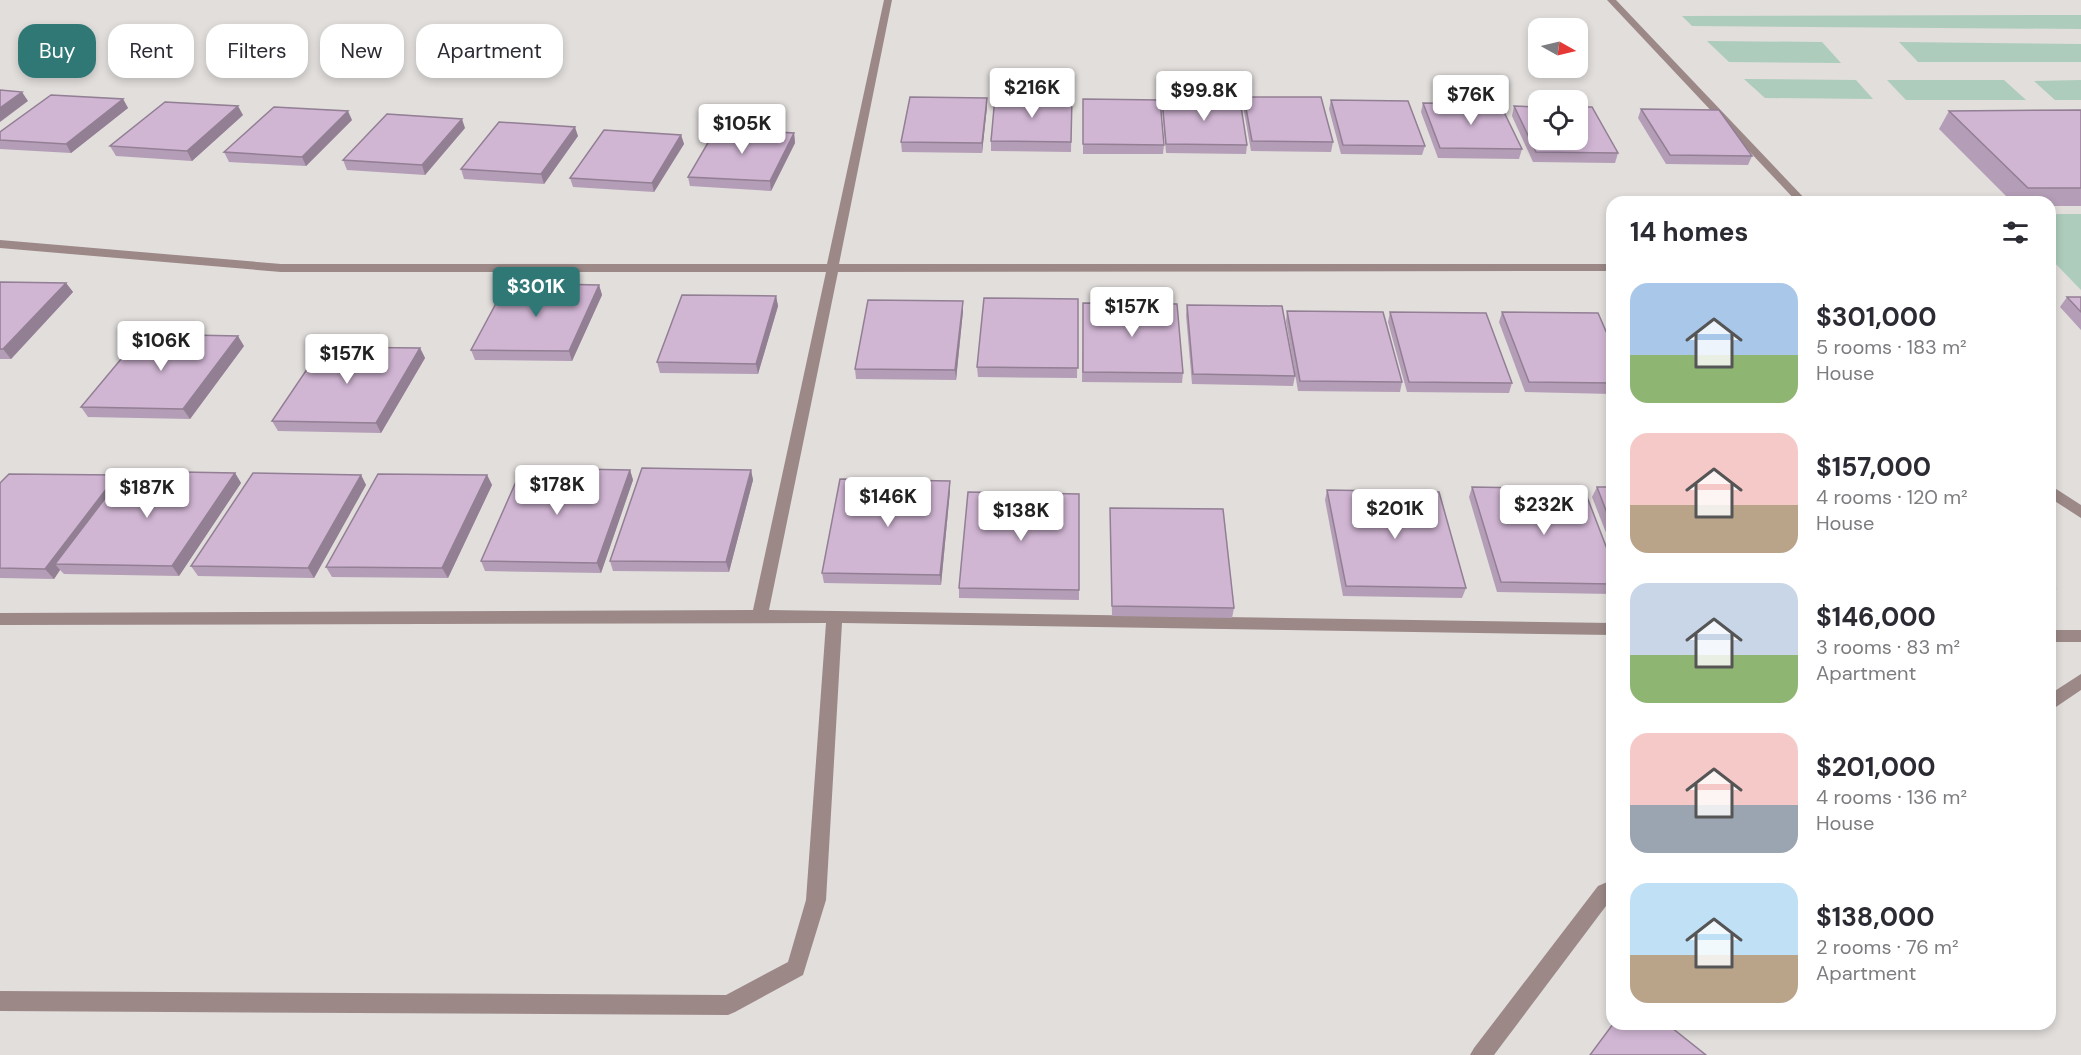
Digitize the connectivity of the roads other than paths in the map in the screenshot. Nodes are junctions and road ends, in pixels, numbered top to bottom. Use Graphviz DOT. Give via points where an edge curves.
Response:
graph roads {
  1 [pos="888,0"];
  2 [pos="1611,0"];
  3 [pos="1797,196"];
  4 [pos="0,244"];
  5 [pos="1606,268"];
  6 [pos="832,269"];
  7 [pos="2056,494"];
  8 [pos="2081,513"];
  9 [pos="760,616"];
  10 [pos="834,617"];
  11 [pos="0,619"];
  12 [pos="1606,629"];
  13 [pos="2056,636"];
  14 [pos="2081,636"];
  15 [pos="2081,681"];
  16 [pos="2056,700"];
  17 [pos="1606,892"];
  18 [pos="0,1001"];
  19 [pos="1481,1055"];
  1 -- 6 [label="street"];
  2 -- 3 [label="street"];
  4 -- 6 [label="street" via="281,268"];
  5 -- 6 [label="street"];
  6 -- 9 [label="street"];
  7 -- 8 [label="street"];
  9 -- 10 [label="street"];
  9 -- 11 [label="street"];
  10 -- 12 [label="street"];
  10 -- 18 [label="street" via="816,900 796,968 728,1005"];
  13 -- 14 [label="street"];
  15 -- 16 [label="street"];
  17 -- 19 [label="street"];
}
